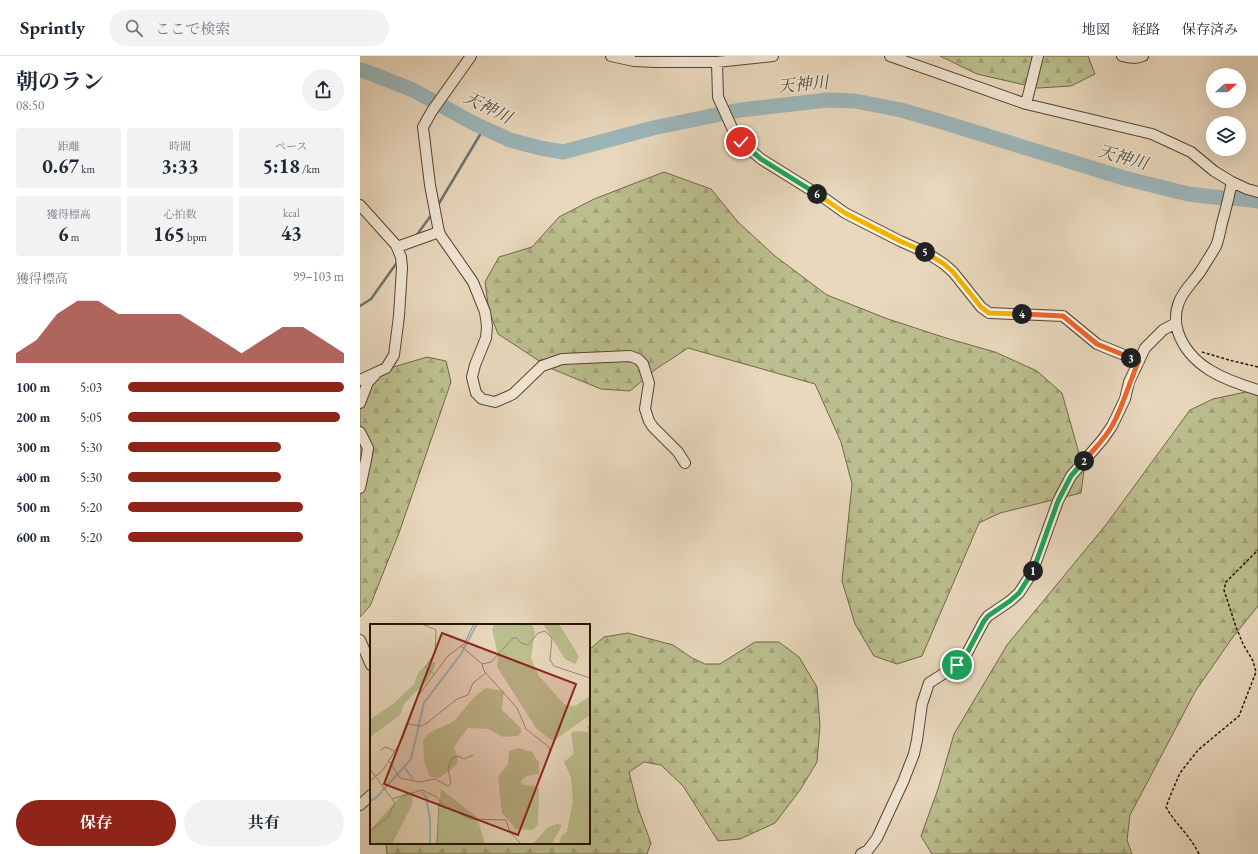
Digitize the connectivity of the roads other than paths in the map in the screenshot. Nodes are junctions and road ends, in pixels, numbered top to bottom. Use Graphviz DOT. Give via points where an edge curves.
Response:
graph roads {
  1 [pos="471,56"];
  2 [pos="611,56"];
  3 [pos="773,56"];
  4 [pos="890,56"];
  5 [pos="1038,56"];
  6 [pos="1122,56"];
  7 [pos="1143,56"];
  8 [pos="717,62"];
  9 [pos="1026,104"];
  10 [pos="1232,182"];
  11 [pos="1258,192"];
  12 [pos="360,205"];
  13 [pos="439,232"];
  14 [pos="397,247"];
  15 [pos="1176,323"];
  16 [pos="1139,361"];
  17 [pos="376,374"];
  18 [pos="360,380"];
  19 [pos="1258,390"];
  20 [pos="360,403"];
  21 [pos="360,432"];
  22 [pos="685,462"];
  23 [pos="360,488"];
  24 [pos="360,640"];
  25 [pos="370,663"];
  26 [pos="370,796"];
  27 [pos="360,805"];
  28 [pos="861,854"];
  1 -- 13 [label="street" via="423,127"];
  2 -- 8 [label="street" via="634,61"];
  3 -- 8 [label="street"];
  4 -- 9 [label="street"];
  5 -- 9 [label="street"];
  6 -- 7 [label="street" via="1130,59"];
  8 -- 16 [label="street" via="718,97 741,142 761,159 845,213 944,264 989,313 1063,316 1097,344"];
  9 -- 10 [label="street" via="1152,134 1191,152"];
  10 -- 11 [label="street"];
  10 -- 15 [label="street" via="1216,246 1178,303"];
  12 -- 14 [label="street"];
  13 -- 14 [label="street"];
  13 -- 22 [label="street" via="473,282 484,312 486,338 472,377 479,397 495,402 509,396 542,366 562,359 630,356 643,364 649,383 645,409 649,421"];
  14 -- 17 [label="street" via="402,268 394,355 386,368"];
  15 -- 16 [label="street" via="1163,330 1145,348"];
  15 -- 19 [label="street" via="1190,354 1206,368 1240,385"];
  16 -- 28 [label="street" via="1112,426 1071,476 1058,501 1028,580 1019,593 988,616 966,655 957,665 929,683 922,704 914,754 903,782 877,838 868,850"];
  17 -- 18 [label="street"];
  17 -- 20 [label="street" via="368,382"];
  21 -- 23 [label="street" via="368,448"];
  24 -- 25 [label="street"];
  26 -- 27 [label="street"];
}
